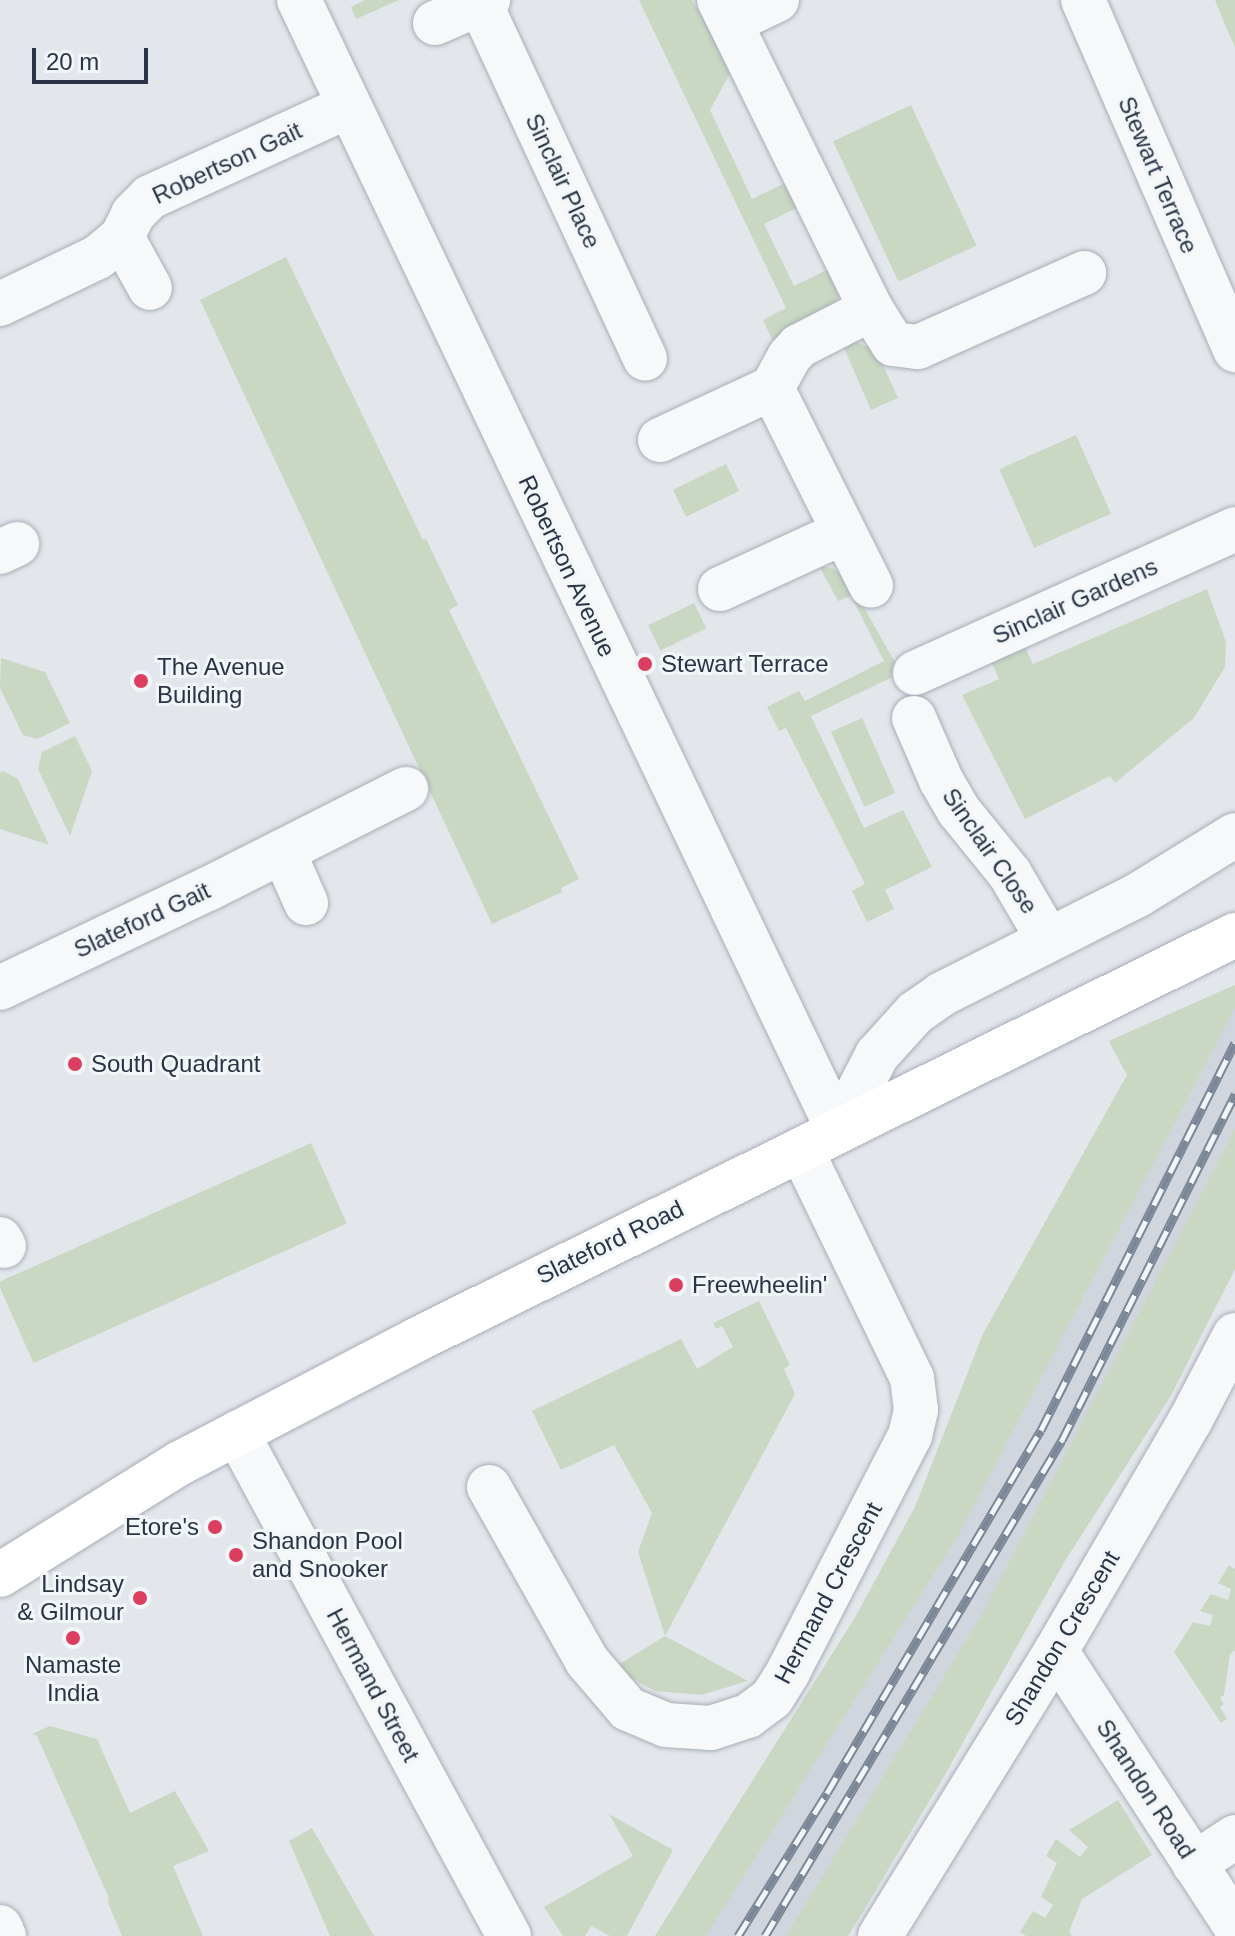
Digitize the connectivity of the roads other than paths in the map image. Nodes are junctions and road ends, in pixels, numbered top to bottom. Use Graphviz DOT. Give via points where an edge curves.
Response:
graph roads {
  1 [pos="299,0"];
  2 [pos="777,0"];
  3 [pos="1083,0"];
  4 [pos="484,2"];
  5 [pos="725,11"];
  6 [pos="435,23"];
  7 [pos="349,106"];
  8 [pos="122,237"];
  9 [pos="1084,273"];
  10 [pos="150,288"];
  11 [pos="0,304"];
  12 [pos="871,309"];
  13 [pos="1235,350"];
  14 [pos="645,359"];
  15 [pos="772,388"];
  16 [pos="660,440"];
  17 [pos="1235,529"];
  18 [pos="844,532"];
  19 [pos="871,586"];
  20 [pos="720,589"];
  21 [pos="915,673"];
  22 [pos="914,718"];
  23 [pos="406,789"];
  24 [pos="1235,835"];
  25 [pos="283,851"];
  26 [pos="306,903"];
  27 [pos="1235,935"];
  28 [pos="1048,939"];
  29 [pos="0,988"];
  30 [pos="820,1140"];
  31 [pos="1235,1335"];
  32 [pos="237,1433"];
  33 [pos="489,1487"];
  34 [pos="0,1575"];
  35 [pos="1056,1651"];
  36 [pos="1235,1837"];
  37 [pos="1194,1864"];
  38 [pos="1235,1926"];
  39 [pos="0,1927"];
  40 [pos="4,1936"];
  41 [pos="509,1936"];
  42 [pos="880,1936"];
  1 -- 7 [label="street, Robertson Avenue"];
  2 -- 5 [label="street"];
  3 -- 13 [label="street, Stewart Terrace"];
  4 -- 6 [label="street, Sinclair Place"];
  4 -- 14 [label="street, Sinclair Place"];
  5 -- 12 [label="street"];
  7 -- 8 [label="street, Robertson Gait" via="150,197 133,214"];
  7 -- 30 [label="street, Robertson Avenue"];
  8 -- 10 [label="street"];
  8 -- 11 [label="street, Robertson Gait" via="98,257"];
  9 -- 12 [label="street" via="918,347 893,344"];
  12 -- 15 [label="street" via="799,346"];
  15 -- 16 [label="street"];
  15 -- 18 [label="street"];
  17 -- 21 [label="street, Sinclair Gardens"];
  18 -- 19 [label="street"];
  18 -- 20 [label="street"];
  22 -- 28 [label="street, Sinclair Close" via="959,811 1010,874"];
  23 -- 25 [label="street, Slateford Gait"];
  24 -- 28 [label="street" via="1138,895"];
  25 -- 26 [label="street"];
  25 -- 29 [label="street, Slateford Gait"];
  27 -- 30 [label="main road, Slateford Road"];
  28 -- 30 [label="street" via="915,1013 877,1055"];
  30 -- 32 [label="main road, Slateford Road" via="548,1272"];
  30 -- 33 [label="street, Hermand Crescent" via="912,1378 916,1410 910,1436 772,1698 748,1716 711,1728 666,1725 628,1709 587,1661"];
  31 -- 35 [label="street, Shandon Crescent"];
  32 -- 34 [label="main road, Slateford Road" via="124,1495"];
  32 -- 41 [label="street, Hermand Street"];
  35 -- 37 [label="street, Shandon Road"];
  35 -- 42 [label="street, Shandon Crescent"];
  36 -- 37 [label="street"];
  37 -- 38 [label="street, Shandon Road"];
  39 -- 40 [label="street"];
}
